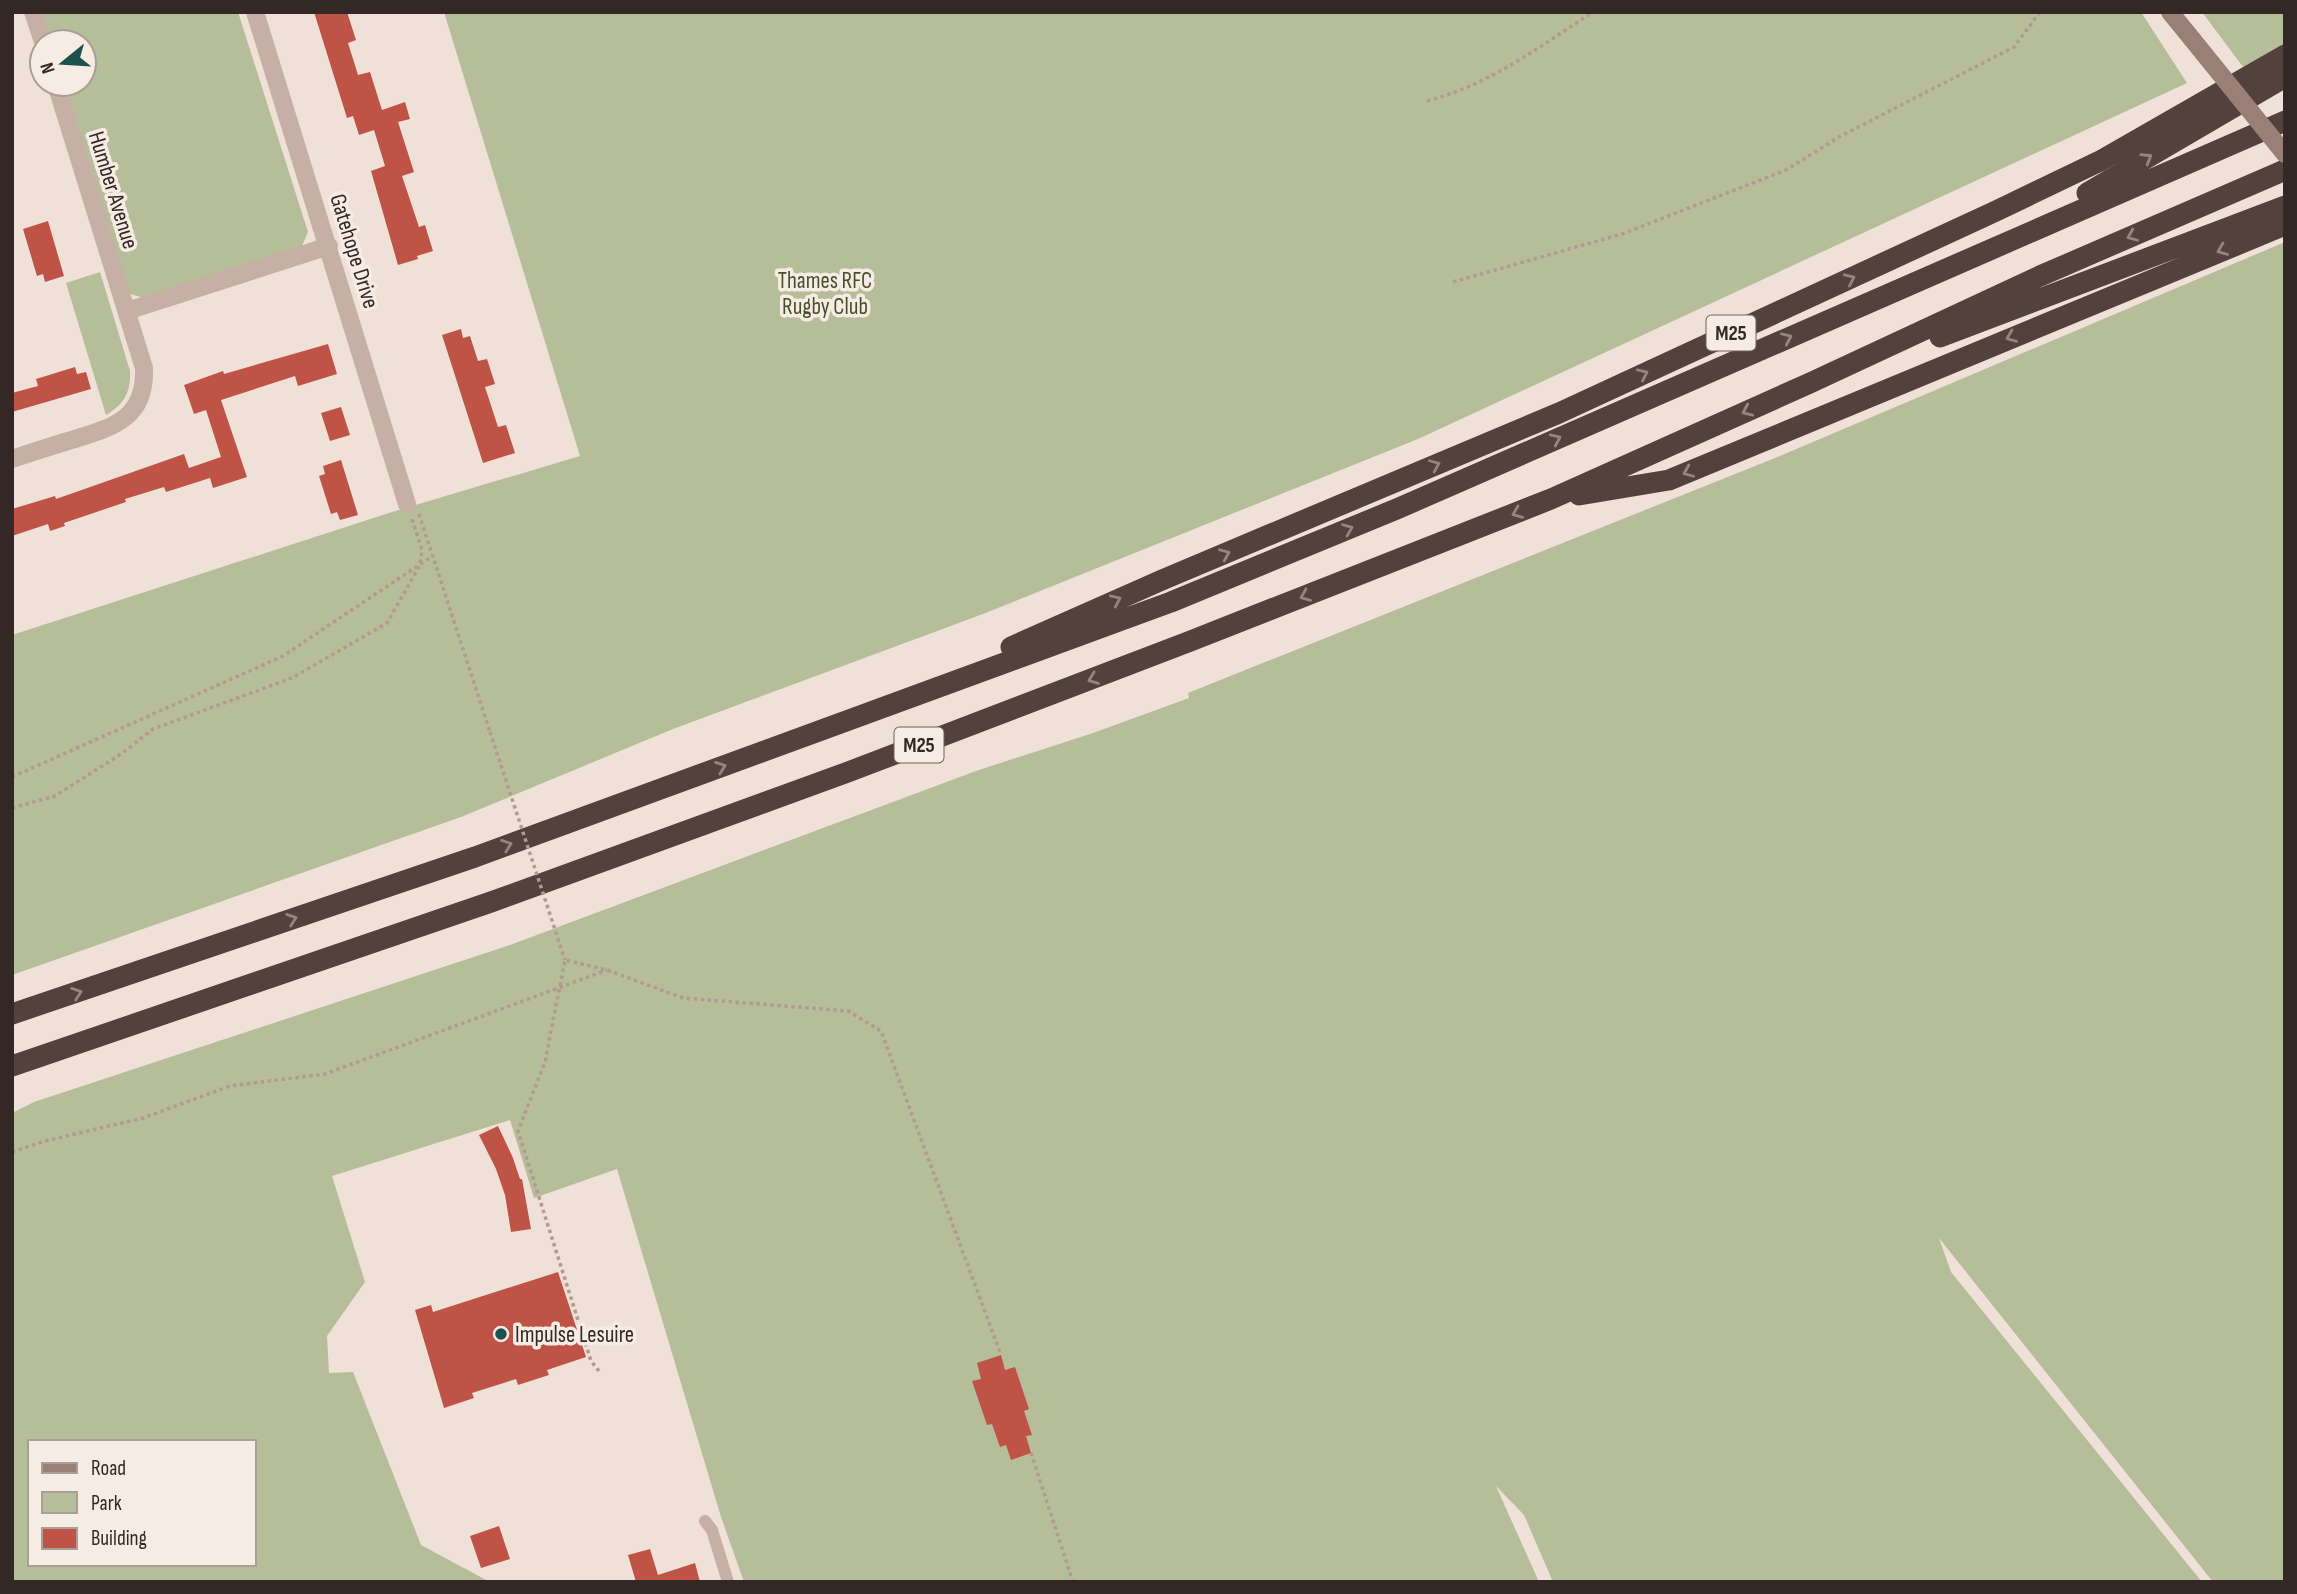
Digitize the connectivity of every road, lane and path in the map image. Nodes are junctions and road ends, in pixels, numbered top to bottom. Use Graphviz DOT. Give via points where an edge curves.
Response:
graph roads {
  1 [pos="255,12"];
  2 [pos="1593,12"];
  3 [pos="2040,12"];
  4 [pos="2170,12"];
  5 [pos="2285,55"];
  6 [pos="2285,77"];
  7 [pos="60,98"];
  8 [pos="1427,101"];
  9 [pos="2285,121"];
  10 [pos="2285,154"];
  11 [pos="2285,170"];
  12 [pos="2285,206"];
  13 [pos="2285,225"];
  14 [pos="2004,243"];
  15 [pos="328,246"];
  16 [pos="1453,282"];
  17 [pos="127,311"];
  18 [pos="1810,383"];
  19 [pos="12,458"];
  20 [pos="1551,499"];
  21 [pos="412,506"];
  22 [pos="434,555"];
  23 [pos="420,565"];
  24 [pos="829,727"];
  25 [pos="12,777"];
  26 [pos="12,808"];
  27 [pos="565,960"];
  28 [pos="607,971"];
  29 [pos="561,986"];
  30 [pos="12,1014"];
  31 [pos="12,1066"];
  32 [pos="12,1152"];
  33 [pos="1001,1355"];
  34 [pos="599,1371"];
  35 [pos="1031,1453"];
  36 [pos="705,1521"];
  37 [pos="728,1582"];
  38 [pos="1073,1582"];
  1 -- 15 [label="street, Gatehope Drive"];
  2 -- 8 [label="path" via="1493,77"];
  3 -- 16 [label="path" via="2014,47 1839,137 1786,170 1622,234"];
  4 -- 10 [label="main road, bridge"];
  24 -- 5 [label="highway, M25, one-way" via="1559,413 2100,161"];
  14 -- 6 [label="highway, M25, one-way"];
  7 -- 17 [label="street, Humber Avenue"];
  9 -- 14 [label="highway, M25"];
  11 -- 18 [label="highway, M25, one-way" via="2040,276"];
  12 -- 18 [label="highway, M25"];
  13 -- 20 [label="highway, M25, one-way" via="1669,480"];
  24 -- 14 [label="highway, M25, one-way" via="1171,602"];
  15 -- 17 [label="street"];
  15 -- 21 [label="street, Gatehope Drive"];
  17 -- 19 [label="street, Humber Avenue" via="144,368 141,398 134,410 110,428"];
  18 -- 20 [label="highway, M25, one-way"];
  20 -- 31 [label="highway, M25, one-way" via="695,828"];
  21 -- 22 [label="path"];
  21 -- 23 [label="path" via="422,550"];
  22 -- 23 [label="path"];
  22 -- 27 [label="path, bridge"];
  23 -- 25 [label="path" via="283,656"];
  23 -- 26 [label="path" via="387,623 292,678 153,729 55,796"];
  30 -- 24 [label="highway, M25, one-way" via="475,857"];
  27 -- 28 [label="path"];
  27 -- 29 [label="path"];
  28 -- 29 [label="path"];
  28 -- 33 [label="path" via="684,998 848,1011 881,1031"];
  29 -- 32 [label="path" via="325,1074 230,1086 143,1118"];
  29 -- 34 [label="path" via="545,1062 518,1131 592,1362"];
  35 -- 38 [label="path"];
  36 -- 37 [label="lane"];
}
